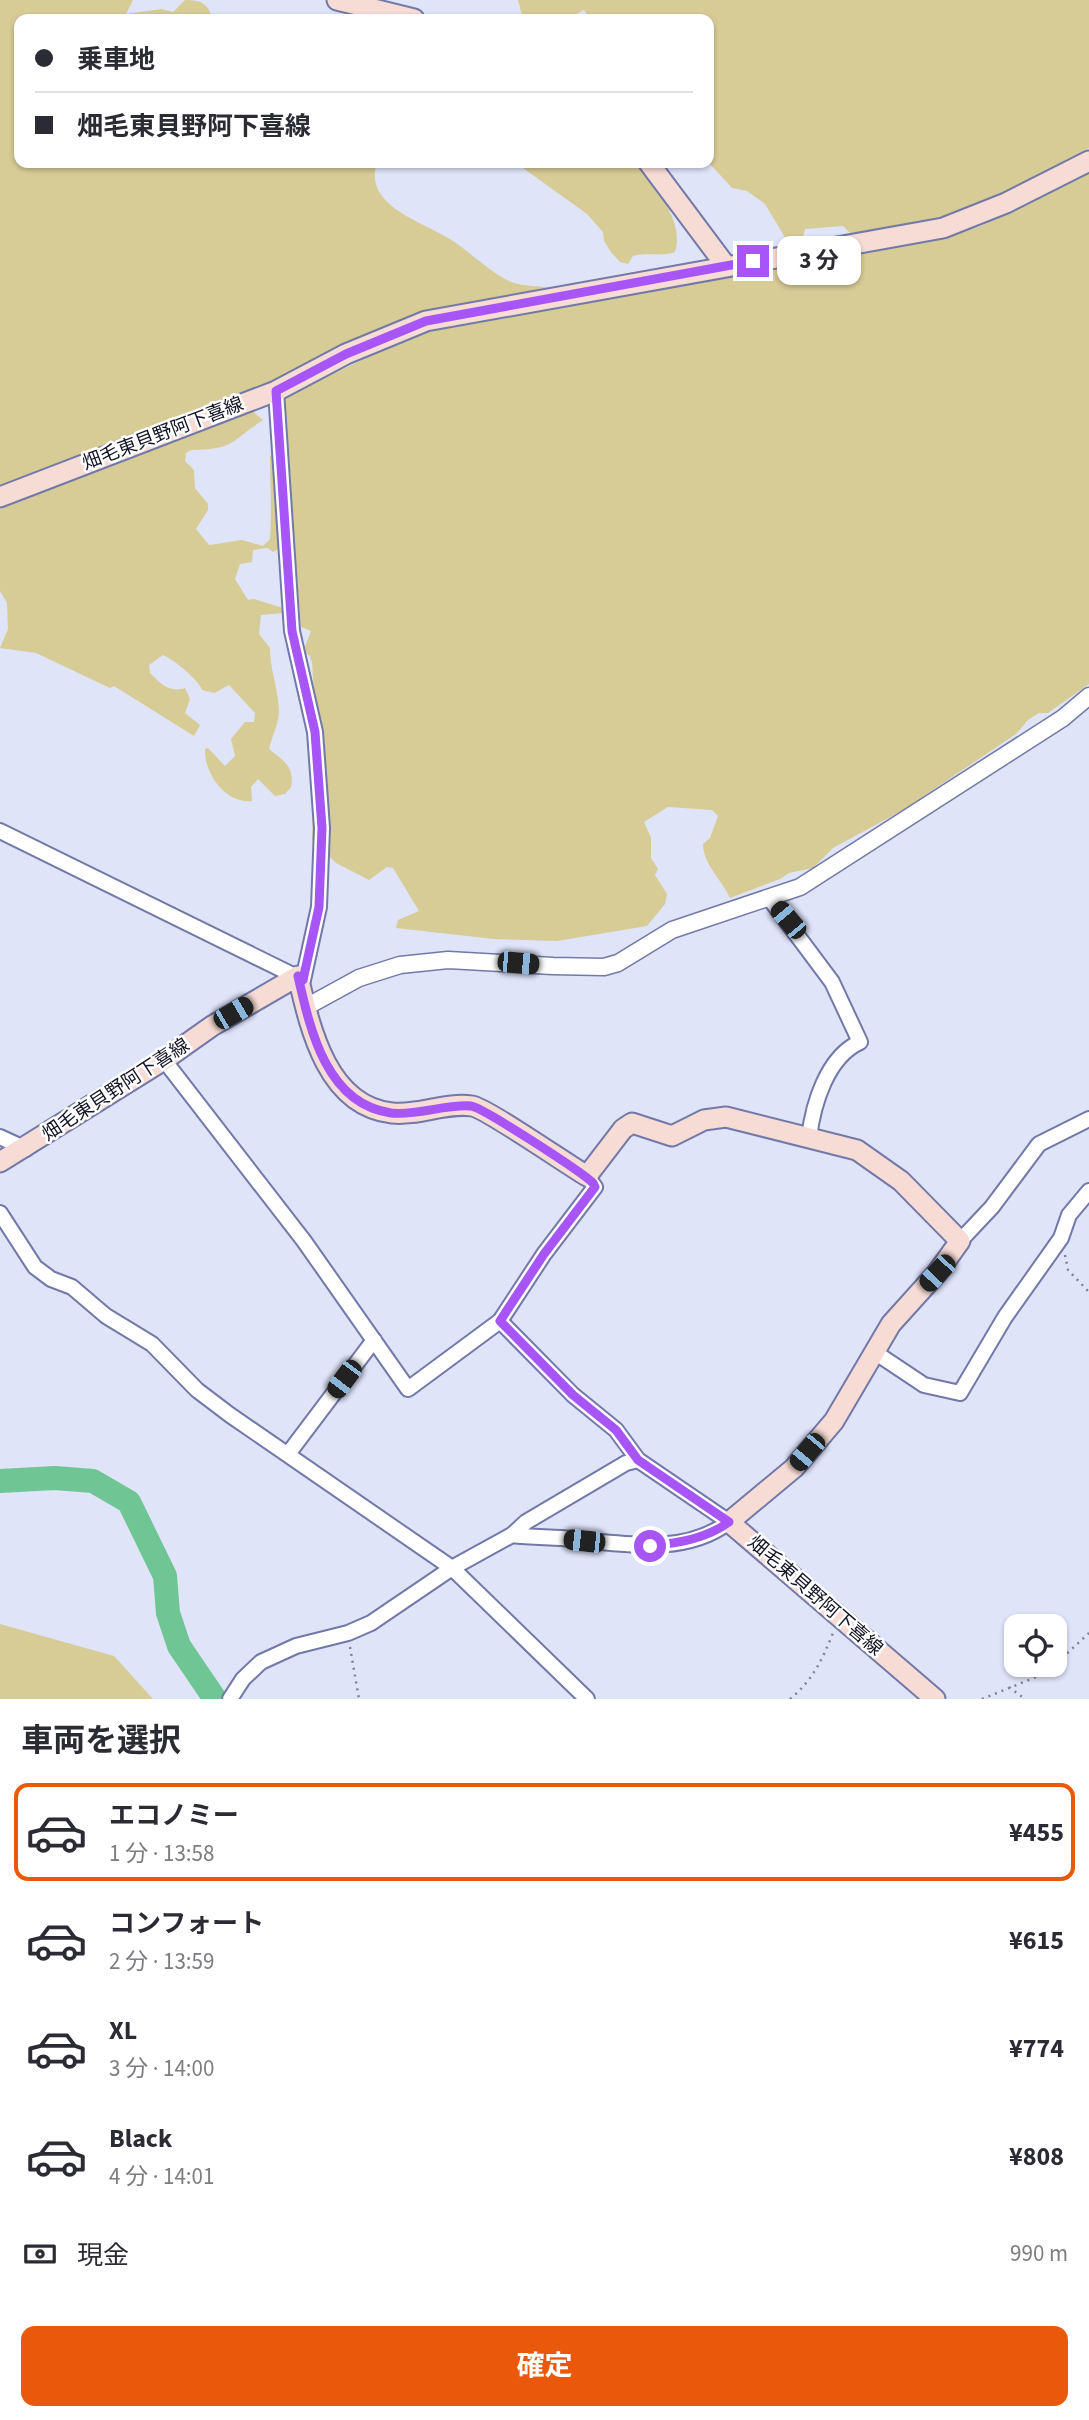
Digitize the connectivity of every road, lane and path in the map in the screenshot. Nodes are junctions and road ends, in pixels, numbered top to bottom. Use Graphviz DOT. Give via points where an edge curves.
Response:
graph roads {
  1 [pos="337,0"];
  2 [pos="394,14"];
  3 [pos="1089,161"];
  4 [pos="653,168"];
  5 [pos="726,265"];
  6 [pos="276,391"];
  7 [pos="0,497"];
  8 [pos="1089,696"];
  9 [pos="0,831"];
  10 [pos="770,899"];
  11 [pos="298,976"];
  12 [pos="164,1060"];
  13 [pos="1089,1119"];
  14 [pos="0,1137"];
  15 [pos="809,1138"];
  16 [pos="26,1149"];
  17 [pos="0,1162"];
  18 [pos="587,1176"];
  19 [pos="1089,1191"];
  20 [pos="0,1213"];
  21 [pos="960,1241"];
  22 [pos="1058,1242"];
  23 [pos="1089,1292"];
  24 [pos="500,1321"];
  25 [pos="374,1340"];
  26 [pos="876,1353"];
  27 [pos="288,1454"];
  28 [pos="638,1460"];
  29 [pos="729,1522"];
  30 [pos="512,1535"];
  31 [pos="452,1568"];
  32 [pos="840,1617"];
  33 [pos="348,1633"];
  34 [pos="1089,1633"];
  35 [pos="1009,1687"];
  36 [pos="230,1698"];
  37 [pos="359,1699"];
  38 [pos="587,1699"];
  39 [pos="790,1699"];
  40 [pos="935,1699"];
  41 [pos="982,1699"];
  42 [pos="1025,1699"];
  1 -- 2 [label="main road"];
  3 -- 5 [label="main road, 畑毛東貝野阿下喜線" via="1006,203 943,228"];
  4 -- 5 [label="main road"];
  5 -- 6 [label="main road, 畑毛東貝野阿下喜線" via="426,321 346,354"];
  6 -- 7 [label="main road, 畑毛東貝野阿下喜線"];
  6 -- 11 [label="street" via="292,631 315,732 322,828 319,907 303,980"];
  8 -- 10 [label="street" via="1063,718 828,870"];
  9 -- 11 [label="street"];
  10 -- 11 [label="street" via="672,930 604,967 448,960 400,965 359,978 306,1007"];
  10 -- 15 [label="street" via="832,982 860,1042 837,1059 817,1103"];
  11 -- 12 [label="main road, 畑毛東貝野阿下喜線"];
  11 -- 18 [label="main road" via="311,1026 329,1072 341,1088 391,1113 474,1106"];
  12 -- 16 [label="main road, 畑毛東貝野阿下喜線"];
  12 -- 25 [label="street"];
  13 -- 21 [label="street" via="1040,1144"];
  14 -- 16 [label="street"];
  15 -- 18 [label="main road" via="716,1116 672,1136 632,1123"];
  15 -- 21 [label="main road" via="846,1146 871,1158 901,1181"];
  16 -- 17 [label="main road, 畑毛東貝野阿下喜線"];
  18 -- 24 [label="street" via="595,1187"];
  19 -- 22 [label="street" via="1069,1215"];
  20 -- 27 [label="street" via="35,1267 72,1287 106,1316 152,1344 197,1390"];
  21 -- 26 [label="main road, 畑毛東貝野阿下喜線" via="891,1324"];
  22 -- 23 [label="path" via="1068,1270"];
  22 -- 26 [label="street" via="1005,1317 960,1393 924,1385"];
  24 -- 25 [label="street" via="408,1389"];
  24 -- 28 [label="street" via="573,1395 616,1430"];
  25 -- 27 [label="street"];
  26 -- 29 [label="main road, 畑毛東貝野阿下喜線" via="844,1408 794,1468"];
  27 -- 31 [label="street"];
  28 -- 29 [label="street"];
  28 -- 30 [label="street" via="526,1521"];
  29 -- 30 [label="street" via="692,1540 650,1546"];
  29 -- 32 [label="main road, 畑毛東貝野阿下喜線"];
  30 -- 31 [label="street"];
  31 -- 33 [label="street" via="389,1612"];
  31 -- 38 [label="street"];
  32 -- 39 [label="path" via="817,1672"];
  32 -- 40 [label="main road, 畑毛東貝野阿下喜線"];
  33 -- 36 [label="street" via="275,1654 249,1672"];
  33 -- 37 [label="path"];
  34 -- 35 [label="path" via="1046,1674"];
  35 -- 41 [label="path"];
  35 -- 42 [label="path"];
}
